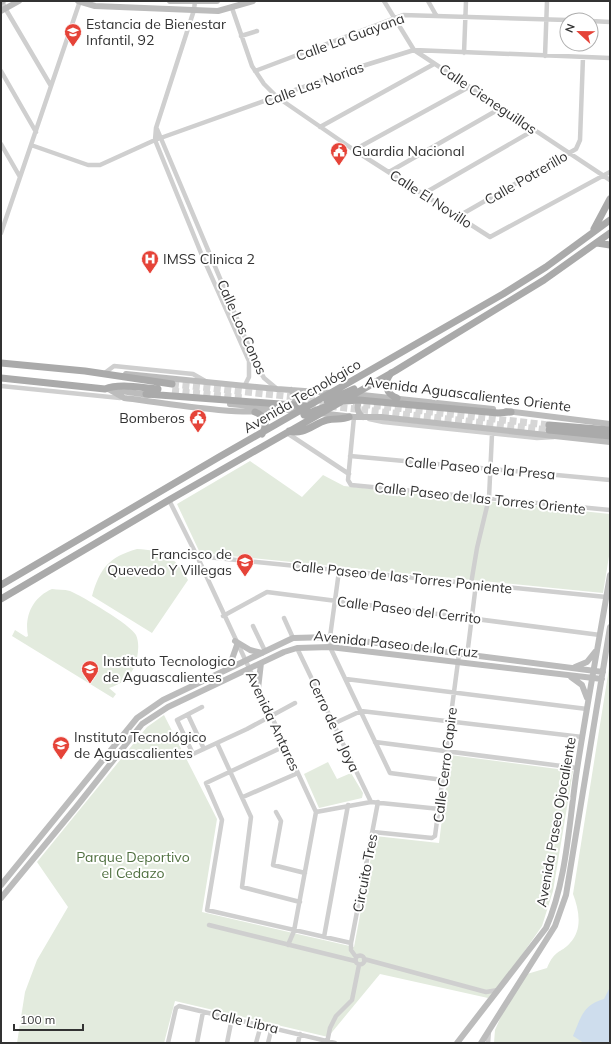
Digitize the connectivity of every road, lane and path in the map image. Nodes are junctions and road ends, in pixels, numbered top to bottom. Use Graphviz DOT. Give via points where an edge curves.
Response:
graph roads {
  1 [pos="2,1"];
  2 [pos="20,1"];
  3 [pos="79,1"];
  4 [pos="170,1"];
  5 [pos="217,1"];
  6 [pos="253,1"];
  7 [pos="384,1"];
  8 [pos="428,1"];
  9 [pos="466,1"];
  10 [pos="547,1"];
  11 [pos="195,2"];
  12 [pos="232,8"];
  13 [pos="3,10"];
  14 [pos="194,10"];
  15 [pos="436,15"];
  16 [pos="465,17"];
  17 [pos="395,19"];
  18 [pos="546,20"];
  19 [pos="559,20"];
  20 [pos="599,21"];
  21 [pos="610,22"];
  22 [pos="257,31"];
  23 [pos="241,36"];
  24 [pos="414,50"];
  25 [pos="464,53"];
  26 [pos="545,56"];
  27 [pos="583,57"];
  28 [pos="610,58"];
  29 [pos="434,64"];
  30 [pos="1,71"];
  31 [pos="255,71"];
  32 [pos="51,86"];
  33 [pos="469,87"];
  34 [pos="277,97"];
  35 [pos="501,108"];
  36 [pos="320,127"];
  37 [pos="156,128"];
  38 [pos="534,130"];
  39 [pos="36,132"];
  40 [pos="161,138"];
  41 [pos="155,140"];
  42 [pos="1,144"];
  43 [pos="31,145"];
  44 [pos="354,150"];
  45 [pos="569,153"];
  46 [pos="389,172"];
  47 [pos="610,172"];
  48 [pos="603,176"];
  49 [pos="20,177"];
  50 [pos="610,180"];
  51 [pos="423,194"];
  52 [pos="610,199"];
  53 [pos="1,215"];
  54 [pos="457,217"];
  55 [pos="610,220"];
  56 [pos="5,221"];
  57 [pos="1,233"];
  58 [pos="610,233"];
  59 [pos="588,236"];
  60 [pos="598,243"];
  61 [pos="610,244"];
  62 [pos="208,250"];
  63 [pos="202,253"];
  64 [pos="466,327"];
  65 [pos="1,363"];
  66 [pos="85,371"];
  67 [pos="392,373"];
  68 [pos="1,378"];
  69 [pos="245,385"];
  70 [pos="1,386"];
  71 [pos="108,389"];
  72 [pos="277,389"];
  73 [pos="172,390"];
  74 [pos="291,390"];
  75 [pos="333,393"];
  76 [pos="146,394"];
  77 [pos="354,394"];
  78 [pos="367,396"];
  79 [pos="120,398"];
  80 [pos="397,398"];
  81 [pos="273,408"];
  82 [pos="288,410"];
  83 [pos="300,411"];
  84 [pos="255,412"];
  85 [pos="511,412"];
  86 [pos="322,413"];
  87 [pos="352,417"];
  88 [pos="364,418"];
  89 [pos="610,426"];
  90 [pos="288,432"];
  91 [pos="492,434"];
  92 [pos="261,435"];
  93 [pos="560,436"];
  94 [pos="610,436"];
  95 [pos="608,442"];
  96 [pos="350,456"];
  97 [pos="491,469"];
  98 [pos="349,474"];
  99 [pos="610,480"];
  100 [pos="174,485"];
  101 [pos="489,498"];
  102 [pos="169,500"];
  103 [pos="610,510"];
  104 [pos="197,556"];
  105 [pos="339,571"];
  106 [pos="610,575"];
  107 [pos="474,584"];
  108 [pos="1,585"];
  109 [pos="606,597"];
  110 [pos="1,599"];
  111 [pos="335,601"];
  112 [pos="223,616"];
  113 [pos="284,618"];
  114 [pos="472,618"];
  115 [pos="254,626"];
  116 [pos="610,627"];
  117 [pos="600,634"];
  118 [pos="330,637"];
  119 [pos="293,638"];
  120 [pos="236,643"];
  121 [pos="330,647"];
  122 [pos="598,647"];
  123 [pos="297,648"];
  124 [pos="263,652"];
  125 [pos="459,654"];
  126 [pos="467,656"];
  127 [pos="245,661"];
  128 [pos="458,662"];
  129 [pos="261,663"];
  130 [pos="571,668"];
  131 [pos="249,670"];
  132 [pos="594,671"];
  133 [pos="224,672"];
  134 [pos="603,672"];
  135 [pos="569,676"];
  136 [pos="592,678"];
  137 [pos="602,679"];
  138 [pos="346,680"];
  139 [pos="258,689"];
  140 [pos="454,693"];
  141 [pos="295,703"];
  142 [pos="202,707"];
  143 [pos="588,707"];
  144 [pos="361,711"];
  145 [pos="188,714"];
  146 [pos="271,717"];
  147 [pos="451,722"];
  148 [pos="333,724"];
  149 [pos="582,738"];
  150 [pos="375,742"];
  151 [pos="217,743"];
  152 [pos="285,746"];
  153 [pos="204,749"];
  154 [pos="447,750"];
  155 [pos="577,768"];
  156 [pos="230,771"];
  157 [pos="298,773"];
  158 [pos="443,780"];
  159 [pos="243,796"];
  160 [pos="371,802"];
  161 [pos="378,802"];
  162 [pos="348,805"];
  163 [pos="440,809"];
  164 [pos="276,812"];
  165 [pos="316,812"];
  166 [pos="373,832"];
  167 [pos="305,873"];
  168 [pos="1,885"];
  169 [pos="1,898"];
  170 [pos="300,902"];
  171 [pos="209,926"];
  172 [pos="294,931"];
  173 [pos="324,937"];
  174 [pos="351,943"];
  175 [pos="288,945"];
  176 [pos="355,959"];
  177 [pos="364,960"];
  178 [pos="360,965"];
  179 [pos="498,990"];
  180 [pos="486,992"];
  181 [pos="491,1000"];
  182 [pos="203,1012"];
  183 [pos="232,1018"];
  184 [pos="261,1025"];
  185 [pos="272,1027"];
  186 [pos="489,1031"];
  187 [pos="300,1034"];
  188 [pos="327,1042"];
  189 [pos="168,1043"];
  190 [pos="197,1043"];
  191 [pos="227,1043"];
  192 [pos="256,1043"];
  193 [pos="268,1043"];
  194 [pos="298,1043"];
  195 [pos="335,1043"];
  196 [pos="457,1043"];
  197 [pos="482,1043"];
  198 [pos="488,1043"];
  1 -- 13 [label="street"];
  2 -- 13 [label="main road"];
  3 -- 14 [label="main road" via="95,6"];
  3 -- 32 [label="street"];
  4 -- 11 [label="main road"];
  5 -- 11 [label="main road"];
  6 -- 12 [label="main road"];
  7 -- 17 [label="street, Calle Cieneguillas"];
  8 -- 15 [label="street"];
  9 -- 16 [label="street"];
  10 -- 18 [label="street"];
  11 -- 14 [label="street, Calle Los Conos"];
  12 -- 14 [label="main road" via="218,11"];
  12 -- 23 [label="street, Calle El Novillo"];
  13 -- 32 [label="street"];
  14 -- 37 [label="street, Calle Los Conos"];
  15 -- 16 [label="street, Calle La Guayana"];
  15 -- 17 [label="street, Calle La Guayana" via="403,15"];
  16 -- 18 [label="street, Calle La Guayana"];
  16 -- 25 [label="street"];
  17 -- 24 [label="street, Calle Cieneguillas"];
  17 -- 31 [label="street, Calle La Guayana"];
  18 -- 19 [label="street, Calle La Guayana"];
  18 -- 26 [label="street"];
  20 -- 21 [label="street"];
  22 -- 23 [label="street"];
  23 -- 31 [label="street, Calle El Novillo"];
  24 -- 25 [label="street, Calle Las Norias"];
  24 -- 29 [label="street, Calle Cieneguillas"];
  24 -- 34 [label="street, Calle Las Norias"];
  25 -- 26 [label="street, Calle Las Norias"];
  26 -- 27 [label="street, Calle Las Norias"];
  27 -- 28 [label="street, Calle Las Norias"];
  27 -- 45 [label="street, Calle Potrerillo" via="580,140 576,149"];
  29 -- 33 [label="street, Calle Cieneguillas"];
  29 -- 36 [label="street"];
  30 -- 39 [label="street"];
  31 -- 34 [label="street, Calle El Novillo"];
  32 -- 39 [label="street"];
  33 -- 35 [label="street, Calle Cieneguillas"];
  33 -- 44 [label="street"];
  34 -- 36 [label="street, Calle El Novillo"];
  34 -- 40 [label="street, Calle Las Norias"];
  35 -- 38 [label="street, Calle Cieneguillas"];
  35 -- 46 [label="street"];
  36 -- 44 [label="street, Calle El Novillo"];
  37 -- 40 [label="street, Calle Los Conos"];
  37 -- 41 [label="street, Calle Los Conos"];
  38 -- 45 [label="street, Calle Cieneguillas"];
  38 -- 51 [label="street"];
  39 -- 43 [label="street"];
  40 -- 41 [label="street, Calle Las Norias"];
  40 -- 62 [label="street, Calle Los Conos"];
  41 -- 43 [label="street, Calle Las Norias" via="100,164 88,165"];
  41 -- 63 [label="street, Calle Los Conos"];
  42 -- 49 [label="street"];
  43 -- 49 [label="street"];
  44 -- 46 [label="street, Calle El Novillo"];
  45 -- 48 [label="street, Calle Cieneguillas"];
  45 -- 54 [label="street, Calle Potrerillo"];
  46 -- 51 [label="street, Calle El Novillo"];
  47 -- 48 [label="street"];
  48 -- 50 [label="street, Calle Cieneguillas"];
  48 -- 54 [label="street, Calle El Novillo" via="490,238"];
  49 -- 56 [label="street"];
  51 -- 54 [label="street, Calle El Novillo"];
  52 -- 59 [label="main road"];
  53 -- 56 [label="street"];
  55 -- 59 [label="main road, Avenida Tecnológico"];
  56 -- 57 [label="street"];
  58 -- 60 [label="main road, Avenida Tecnológico"];
  59 -- 75 [label="main road, Avenida Tecnológico" via="503,294"];
  60 -- 61 [label="main road"];
  60 -- 64 [label="main road, Avenida Tecnológico" via="544,280"];
  62 -- 63 [label="street"];
  62 -- 72 [label="street, Calle Los Conos" via="257,366 264,378"];
  63 -- 69 [label="street, Calle Los Conos" via="249,361 249,377"];
  64 -- 67 [label="main road, Avenida Tecnológico"];
  64 -- 73 [label="main road" via="352,390 312,406 287,406"];
  65 -- 66 [label="main road, Avenida Aguascalientes Oriente"];
  66 -- 69 [label="main road, Avenida Aguascalientes Oriente"];
  66 -- 73 [label="main road, Avenida Aguascalientes Oriente"];
  67 -- 77 [label="main road, Avenida Tecnológico"];
  67 -- 80 [label="main road" via="387,380 387,389"];
  68 -- 71 [label="main road"];
  69 -- 72 [label="main road, Avenida Aguascalientes Oriente"];
  70 -- 79 [label="street"];
  71 -- 73 [label="main road" via="132,387"];
  71 -- 76 [label="main road"];
  71 -- 79 [label="main road"];
  72 -- 74 [label="main road, Avenida Aguascalientes Oriente"];
  73 -- 76 [label="main road"];
  74 -- 75 [label="main road, Avenida Aguascalientes Oriente"];
  74 -- 82 [label="main road" via="296,395 296,402"];
  75 -- 77 [label="main road, Avenida Aguascalientes Oriente"];
  75 -- 83 [label="main road, Avenida Tecnológico"];
  76 -- 81 [label="main road"];
  77 -- 78 [label="main road, Avenida Aguascalientes Oriente"];
  77 -- 86 [label="main road, Avenida Tecnológico"];
  78 -- 80 [label="main road, Avenida Aguascalientes Oriente"];
  78 -- 88 [label="main road" via="361,399 358,406 358,411"];
  79 -- 84 [label="main road"];
  80 -- 85 [label="main road, Avenida Aguascalientes Oriente"];
  81 -- 82 [label="main road"];
  81 -- 84 [label="main road"];
  82 -- 83 [label="main road"];
  83 -- 86 [label="main road"];
  83 -- 92 [label="main road, Avenida Tecnológico"];
  84 -- 92 [label="main road" via="262,416 265,422"];
  85 -- 89 [label="main road, Avenida Aguascalientes Oriente"];
  85 -- 100 [label="main road" via="498,413 359,400 334,403 309,412 180,485"];
  86 -- 87 [label="main road"];
  86 -- 90 [label="main road, Avenida Tecnológico"];
  87 -- 88 [label="main road"];
  87 -- 90 [label="main road" via="324,421 303,432"];
  87 -- 96 [label="street"];
  88 -- 91 [label="street"];
  88 -- 93 [label="main road" via="382,417"];
  89 -- 94 [label="main road, Avenida Aguascalientes Oriente" via="549,427"];
  90 -- 98 [label="street"];
  90 -- 102 [label="main road, Avenida Tecnológico"];
  91 -- 93 [label="street" via="543,439"];
  91 -- 97 [label="street"];
  92 -- 100 [label="main road, Avenida Tecnológico"];
  93 -- 95 [label="main road"];
  96 -- 97 [label="street, Calle Paseo de la Presa"];
  96 -- 98 [label="street"];
  97 -- 99 [label="street, Calle Paseo de la Presa"];
  97 -- 101 [label="street"];
  98 -- 101 [label="street, Calle Paseo de las Torres Oriente" via="348,480 351,485"];
  100 -- 108 [label="main road, Avenida Tecnológico"];
  101 -- 103 [label="street, Calle Paseo de las Torres Oriente"];
  101 -- 107 [label="street" via="477,548"];
  102 -- 104 [label="street, Avenida Antares"];
  102 -- 110 [label="main road, Avenida Tecnológico"];
  104 -- 105 [label="street, Calle Paseo de las Torres Poniente"];
  104 -- 112 [label="street, Avenida Antares"];
  105 -- 107 [label="street, Calle Paseo de las Torres Poniente"];
  105 -- 111 [label="street"];
  106 -- 109 [label="main road, Avenida Paseo Ojocaliente"];
  107 -- 109 [label="street, Calle Paseo de las Torres Poniente"];
  107 -- 114 [label="street"];
  109 -- 117 [label="main road, Avenida Paseo Ojocaliente"];
  111 -- 112 [label="street, Calle Paseo del Cerrito" via="268,592"];
  111 -- 114 [label="street, Calle Paseo del Cerrito"];
  111 -- 118 [label="street"];
  112 -- 120 [label="street, Avenida Antares"];
  113 -- 119 [label="street"];
  114 -- 117 [label="street, Calle Paseo del Cerrito"];
  114 -- 126 [label="street"];
  115 -- 124 [label="street"];
  116 -- 134 [label="main road, Avenida Paseo Ojocaliente"];
  117 -- 122 [label="main road, Avenida Paseo Ojocaliente"];
  118 -- 119 [label="main road, Avenida Paseo de la Cruz"];
  118 -- 121 [label="street"];
  118 -- 125 [label="main road, Avenida Paseo de la Cruz"];
  119 -- 124 [label="main road, Avenida Paseo de la Cruz"];
  120 -- 124 [label="main road" via="250,650"];
  120 -- 127 [label="street, Avenida Antares"];
  120 -- 133 [label="main road" via="232,662"];
  121 -- 123 [label="main road, Avenida Paseo de la Cruz"];
  121 -- 128 [label="main road, Avenida Paseo de la Cruz"];
  121 -- 138 [label="street"];
  122 -- 130 [label="main road" via="587,662"];
  122 -- 132 [label="main road, Avenida Paseo Ojocaliente"];
  123 -- 129 [label="main road, Avenida Paseo de la Cruz"];
  123 -- 148 [label="street, Cerro de la Joya"];
  124 -- 127 [label="main road, Avenida Paseo de la Cruz"];
  125 -- 126 [label="main road, Avenida Paseo de la Cruz"];
  125 -- 128 [label="street, Calle Cerro Capire"];
  126 -- 130 [label="main road, Avenida Paseo de la Cruz"];
  127 -- 131 [label="street, Avenida Antares"];
  127 -- 133 [label="main road, Avenida Paseo de la Cruz"];
  128 -- 135 [label="main road, Avenida Paseo de la Cruz"];
  128 -- 140 [label="street, Calle Cerro Capire"];
  129 -- 131 [label="main road, Avenida Paseo de la Cruz"];
  129 -- 139 [label="main road"];
  130 -- 132 [label="main road, Avenida Paseo de la Cruz"];
  131 -- 139 [label="street, Avenida Antares"];
  131 -- 169 [label="main road, Avenida Paseo de la Cruz" via="168,707 142,724"];
  132 -- 134 [label="main road, Avenida Paseo de la Cruz"];
  132 -- 136 [label="main road, Avenida Paseo Ojocaliente"];
  133 -- 168 [label="main road, Avenida Paseo de la Cruz" via="163,700 137,718"];
  134 -- 137 [label="main road, Avenida Paseo Ojocaliente"];
  135 -- 136 [label="main road, Avenida Paseo de la Cruz"];
  135 -- 143 [label="main road" via="585,688"];
  136 -- 137 [label="main road, Avenida Paseo de la Cruz"];
  136 -- 143 [label="main road, Avenida Paseo Ojocaliente"];
  137 -- 186 [label="main road, Avenida Paseo Ojocaliente" via="562,911 544,945"];
  138 -- 140 [label="street"];
  138 -- 144 [label="street"];
  139 -- 146 [label="street, Avenida Antares"];
  140 -- 143 [label="street"];
  140 -- 147 [label="street, Calle Cerro Capire"];
  141 -- 146 [label="street"];
  142 -- 145 [label="street"];
  143 -- 149 [label="main road, Avenida Paseo Ojocaliente"];
  144 -- 147 [label="street"];
  144 -- 148 [label="street"];
  144 -- 150 [label="street"];
  145 -- 153 [label="street"];
  145 -- 153 [label="street" via="177,722 192,754"];
  146 -- 151 [label="street"];
  146 -- 152 [label="street, Avenida Antares"];
  147 -- 149 [label="street"];
  147 -- 154 [label="street, Calle Cerro Capire"];
  148 -- 160 [label="street, Cerro de la Joya"];
  149 -- 155 [label="main road, Avenida Paseo Ojocaliente"];
  150 -- 154 [label="street"];
  150 -- 158 [label="street" via="390,773"];
  151 -- 153 [label="street"];
  151 -- 156 [label="street"];
  152 -- 156 [label="street"];
  152 -- 157 [label="street, Avenida Antares"];
  154 -- 155 [label="street"];
  154 -- 158 [label="street, Calle Cerro Capire"];
  155 -- 179 [label="main road, Avenida Paseo Ojocaliente" via="560,886 554,910 546,928"];
  156 -- 159 [label="street"];
  156 -- 172 [label="street" via="206,783 222,820 207,910"];
  157 -- 159 [label="street"];
  157 -- 165 [label="street, Avenida Antares"];
  158 -- 163 [label="street, Calle Cerro Capire"];
  159 -- 170 [label="street" via="251,817 242,887"];
  160 -- 161 [label="street"];
  160 -- 162 [label="street"];
  161 -- 163 [label="street"];
  161 -- 166 [label="street, Circuito Tres"];
  162 -- 165 [label="street"];
  162 -- 173 [label="street"];
  163 -- 166 [label="street, Calle Cerro Capire" via="434,838"];
  164 -- 167 [label="street" via="281,821 273,865"];
  165 -- 167 [label="street"];
  166 -- 174 [label="street, Circuito Tres"];
  167 -- 170 [label="street"];
  170 -- 172 [label="street"];
  171 -- 175 [label="street"];
  172 -- 173 [label="street"];
  172 -- 175 [label="street"];
  173 -- 174 [label="street"];
  174 -- 176 [label="street"];
  175 -- 176 [label="street"];
  176 -- 177 [label="street" via="360,956"];
  176 -- 178 [label="street"];
  177 -- 178 [label="street"];
  177 -- 180 [label="street"];
  178 -- 188 [label="street" via="352,1000 336,1016"];
  179 -- 180 [label="street"];
  179 -- 181 [label="main road, Avenida Paseo Ojocaliente"];
  180 -- 181 [label="street"];
  181 -- 196 [label="main road, Avenida Paseo Ojocaliente"];
  182 -- 183 [label="street, Calle Libra"];
  182 -- 189 [label="street, Calle Libra" via="177,1007"];
  182 -- 190 [label="street"];
  183 -- 184 [label="street, Calle Libra"];
  183 -- 191 [label="street"];
  184 -- 185 [label="street, Calle Libra"];
  184 -- 192 [label="street"];
  185 -- 187 [label="street, Calle Libra"];
  185 -- 193 [label="street"];
  186 -- 197 [label="main road, Avenida Paseo Ojocaliente"];
  186 -- 198 [label="street"];
  187 -- 188 [label="street, Calle Libra"];
  187 -- 194 [label="street"];
  188 -- 195 [label="street, Calle Libra"];
}
